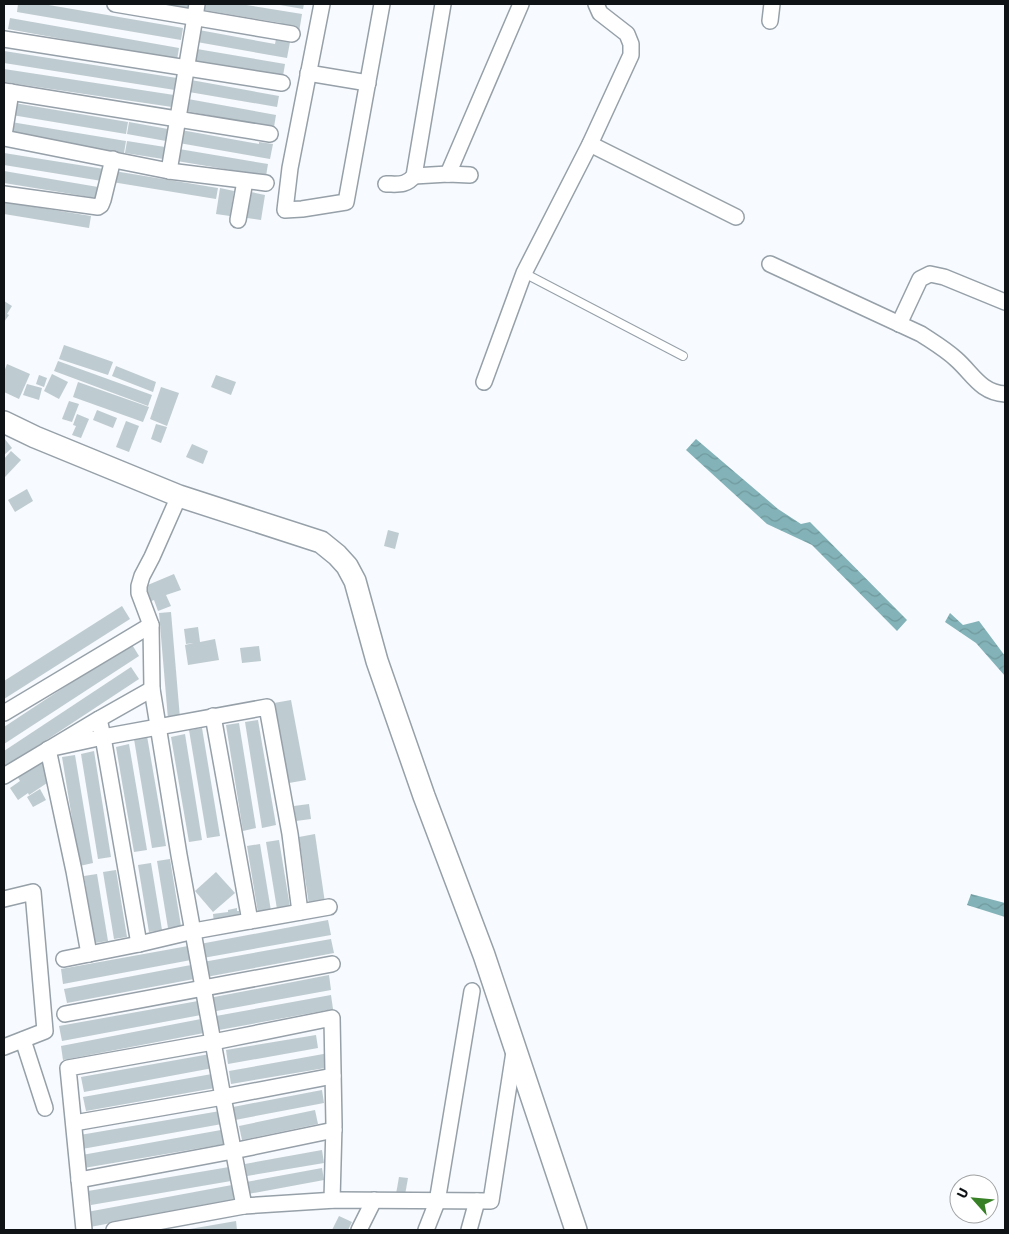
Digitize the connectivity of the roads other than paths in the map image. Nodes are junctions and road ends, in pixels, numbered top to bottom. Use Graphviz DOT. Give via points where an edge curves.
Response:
graph roads {
  1 [pos="115,4"];
  2 [pos="322,4"];
  3 [pos="382,4"];
  4 [pos="443,4"];
  5 [pos="520,4"];
  6 [pos="596,4"];
  7 [pos="772,4"];
  8 [pos="196,10"];
  9 [pos="770,21"];
  10 [pos="292,34"];
  11 [pos="4,39"];
  12 [pos="187,69"];
  13 [pos="308,73"];
  14 [pos="282,83"];
  15 [pos="368,83"];
  16 [pos="7,91"];
  17 [pos="178,120"];
  18 [pos="270,134"];
  19 [pos="4,137"];
  20 [pos="590,144"];
  21 [pos="113,160"];
  22 [pos="169,171"];
  23 [pos="448,174"];
  24 [pos="414,176"];
  25 [pos="470,176"];
  26 [pos="245,181"];
  27 [pos="266,183"];
  28 [pos="386,184"];
  29 [pos="4,194"];
  30 [pos="736,217"];
  31 [pos="238,220"];
  32 [pos="770,264"];
  33 [pos="524,273"];
  34 [pos="1005,302"];
  35 [pos="899,324"];
  36 [pos="683,356"];
  37 [pos="484,382"];
  38 [pos="1005,394"];
  39 [pos="4,422"];
  40 [pos="179,496"];
  41 [pos="151,625"];
  42 [pos="152,689"];
  43 [pos="4,713"];
  44 [pos="212,716"];
  45 [pos="99,719"];
  46 [pos="158,726"];
  47 [pos="103,736"];
  48 [pos="48,750"];
  49 [pos="4,776"];
  50 [pos="4,900"];
  51 [pos="329,907"];
  52 [pos="300,912"];
  53 [pos="250,922"];
  54 [pos="194,931"];
  55 [pos="139,944"];
  56 [pos="88,954"];
  57 [pos="64,959"];
  58 [pos="332,964"];
  59 [pos="203,988"];
  60 [pos="472,991"];
  61 [pos="65,1014"];
  62 [pos="23,1040"];
  63 [pos="212,1042"];
  64 [pos="4,1048"];
  65 [pos="515,1048"];
  66 [pos="333,1076"];
  67 [pos="223,1098"];
  68 [pos="44,1108"];
  69 [pos="74,1123"];
  70 [pos="334,1130"];
  71 [pos="233,1151"];
  72 [pos="79,1180"];
  73 [pos="332,1200"];
  74 [pos="374,1200"];
  75 [pos="477,1201"];
  76 [pos="437,1202"];
  77 [pos="244,1206"];
  78 [pos="84,1230"];
  79 [pos="114,1230"];
  80 [pos="359,1230"];
  81 [pos="426,1230"];
  82 [pos="469,1230"];
  83 [pos="576,1230"];
  1 -- 8 [label="street"];
  2 -- 13 [label="street"];
  3 -- 15 [label="street"];
  4 -- 24 [label="street"];
  5 -- 23 [label="street"];
  6 -- 20 [label="street" via="600,14 627,34 631,44 630,55"];
  7 -- 9 [label="street"];
  8 -- 10 [label="street"];
  8 -- 12 [label="street"];
  11 -- 12 [label="street"];
  12 -- 14 [label="street"];
  12 -- 17 [label="street"];
  13 -- 15 [label="street"];
  13 -- 15 [label="street" via="285,210 346,202"];
  16 -- 17 [label="street"];
  16 -- 19 [label="street"];
  17 -- 18 [label="street"];
  17 -- 22 [label="street"];
  19 -- 21 [label="street"];
  20 -- 30 [label="street"];
  20 -- 33 [label="street"];
  21 -- 22 [label="street"];
  21 -- 29 [label="street" via="103,200 98,207"];
  22 -- 26 [label="street"];
  23 -- 24 [label="street"];
  23 -- 25 [label="street"];
  24 -- 28 [label="street" via="402,184"];
  26 -- 27 [label="street"];
  26 -- 31 [label="street"];
  32 -- 35 [label="street"];
  33 -- 36 [label="lane"];
  33 -- 37 [label="street"];
  34 -- 35 [label="street" via="930,274 920,279"];
  35 -- 38 [label="street" via="941,346 989,391"];
  39 -- 40 [label="street"];
  40 -- 41 [label="street" via="139,586"];
  40 -- 65 [label="street" via="320,542 348,566 424,796"];
  41 -- 42 [label="street"];
  41 -- 43 [label="street"];
  42 -- 45 [label="street"];
  42 -- 46 [label="street"];
  44 -- 46 [label="street"];
  44 -- 52 [label="street" via="267,707 290,834"];
  44 -- 53 [label="street"];
  45 -- 47 [label="street"];
  45 -- 48 [label="street"];
  46 -- 47 [label="street"];
  46 -- 54 [label="street"];
  47 -- 48 [label="street"];
  47 -- 55 [label="street"];
  48 -- 49 [label="street"];
  48 -- 56 [label="street"];
  50 -- 62 [label="street" via="34,892 45,1031"];
  51 -- 52 [label="street"];
  52 -- 53 [label="street"];
  53 -- 54 [label="street"];
  54 -- 55 [label="street"];
  54 -- 59 [label="street"];
  55 -- 56 [label="street"];
  56 -- 57 [label="street"];
  58 -- 59 [label="street"];
  59 -- 61 [label="street"];
  59 -- 63 [label="street"];
  60 -- 76 [label="street"];
  62 -- 64 [label="street"];
  62 -- 68 [label="street"];
  63 -- 66 [label="street" via="332,1018"];
  63 -- 67 [label="street"];
  63 -- 69 [label="street" via="68,1068"];
  65 -- 75 [label="street" via="491,1202"];
  65 -- 83 [label="street"];
  66 -- 67 [label="street"];
  66 -- 70 [label="street"];
  67 -- 69 [label="street"];
  67 -- 71 [label="street"];
  69 -- 72 [label="street"];
  70 -- 71 [label="street"];
  70 -- 73 [label="street"];
  71 -- 72 [label="street"];
  71 -- 77 [label="street"];
  72 -- 78 [label="street"];
  73 -- 74 [label="street"];
  73 -- 77 [label="street"];
  74 -- 76 [label="street"];
  74 -- 80 [label="street"];
  75 -- 76 [label="street"];
  75 -- 82 [label="street"];
  76 -- 81 [label="street"];
  77 -- 79 [label="street"];
}
